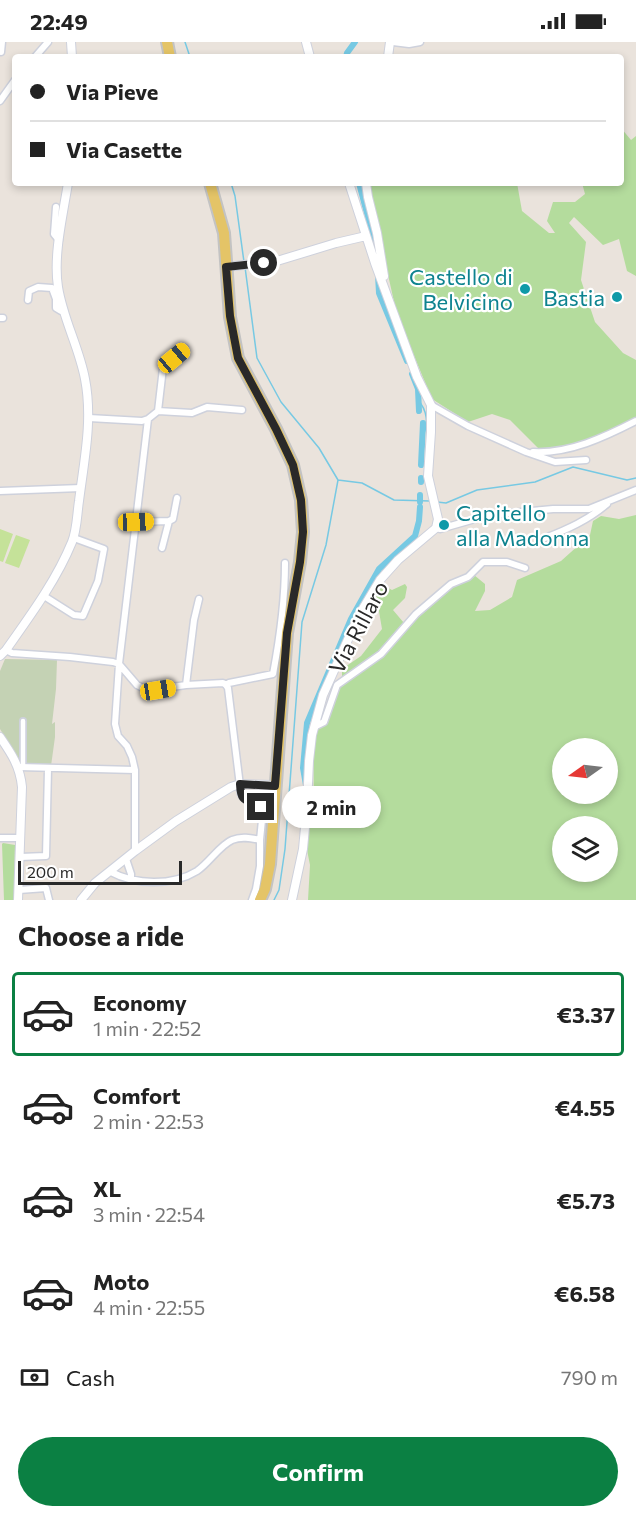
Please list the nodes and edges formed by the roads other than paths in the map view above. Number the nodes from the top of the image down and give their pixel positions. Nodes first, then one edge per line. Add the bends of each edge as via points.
1 (2, 42) edge
2 (48, 42) edge
3 (391, 42) edge
4 (420, 42) edge
5 (2, 52) dead end
6 (38, 54) edge
7 (12, 84) edge
8 (0, 101) edge
9 (68, 186) edge
10 (211, 186) edge
11 (350, 186) edge
12 (366, 186) edge
13 (56, 207) dead end
14 (366, 236) junction
15 (59, 240) junction
16 (226, 267) junction
17 (387, 295) junction
18 (28, 300) dead end
19 (64, 311) junction
20 (185, 348) dead end
21 (430, 405) junction
22 (242, 410) dead end
23 (158, 411) junction
24 (89, 418) junction
25 (148, 419) junction
26 (636, 421) edge
27 (526, 452) junction
28 (586, 460) dead end
29 (81, 488) junction
30 (636, 490) edge
31 (0, 491) edge
32 (177, 498) dead end
33 (611, 501) junction
34 (169, 521) junction
35 (136, 522) junction
36 (436, 528) junction
37 (74, 538) junction
38 (545, 538) dead end
39 (162, 548) dead end
40 (285, 563) dead end
41 (525, 568) dead end
42 (44, 596) junction
43 (199, 599) dead end
44 (3, 653) edge
45 (119, 664) junction
46 (186, 685) junction
47 (226, 685) junction
48 (23, 721) dead end
49 (314, 728) junction
50 (0, 737) edge
51 (21, 767) junction
52 (48, 769) junction
53 (135, 770) junction
54 (240, 784) junction
55 (275, 786) junction
56 (0, 838) edge
57 (20, 838) junction
58 (260, 840) junction
59 (135, 851) junction
60 (20, 857) junction
61 (126, 859) junction
62 (111, 872) junction
63 (131, 879) junction
64 (19, 890) junction
65 (18, 900) edge
66 (50, 900) edge
67 (81, 900) edge
68 (252, 900) edge
69 (260, 900) edge
70 (292, 900) edge

1 - 5 street
2 - 6 street
3 - 4 street
7 - 8 street
9 - 15 street
10 - 16 main road via 224,233
11 - 14 street
12 - 17 street
13 - 15 street via 54,234
14 - 16 street via 277,261
14 - 17 street
15 - 19 street via 57,272
16 - 55 main road via 238,358 293,465 301,500 303,532 287,633
17 - 21 street
18 - 19 street via 29,291 52,288 56,308
19 - 24 street via 85,378
20 - 23 street via 163,368
21 - 27 street
21 - 36 street via 428,476 438,519
22 - 23 street via 207,407 192,412
23 - 25 street
24 - 25 street
24 - 29 street
25 - 35 street
26 - 27 street via 568,448
27 - 28 street via 555,462
29 - 31 street
29 - 37 street
30 - 33 street
32 - 34 street via 173,519
33 - 36 street via 589,508 489,515
33 - 38 street via 572,528
34 - 35 street
34 - 39 street
35 - 45 street
36 - 49 street, Via Rillaro via 380,580 322,694
37 - 42 street
37 - 42 street via 104,549 98,581 83,616 74,615
40 - 47 street via 285,593 273,674
41 - 49 street via 507,562 483,562 468,577 451,584 416,614 381,654 337,685 324,722
42 - 44 street
43 - 46 street
44 - 45 street
45 - 46 street via 137,685 146,689
45 - 53 street via 115,724
46 - 47 street
47 - 54 street
48 - 51 street
49 - 70 street, Via Rillaro via 303,849
50 - 51 street
51 - 52 street
51 - 57 street
52 - 53 street
52 - 60 street via 46,856
53 - 59 street
54 - 55 street
54 - 58 street via 244,799 258,803 263,810
54 - 59 street via 176,821
55 - 69 main road via 270,864
56 - 57 street
57 - 60 street
58 - 63 street via 231,840 196,872 170,881
58 - 68 street via 259,876
59 - 61 street
60 - 64 street
61 - 62 street
61 - 63 street
62 - 63 street
62 - 67 street
64 - 65 street
64 - 66 street via 46,888

